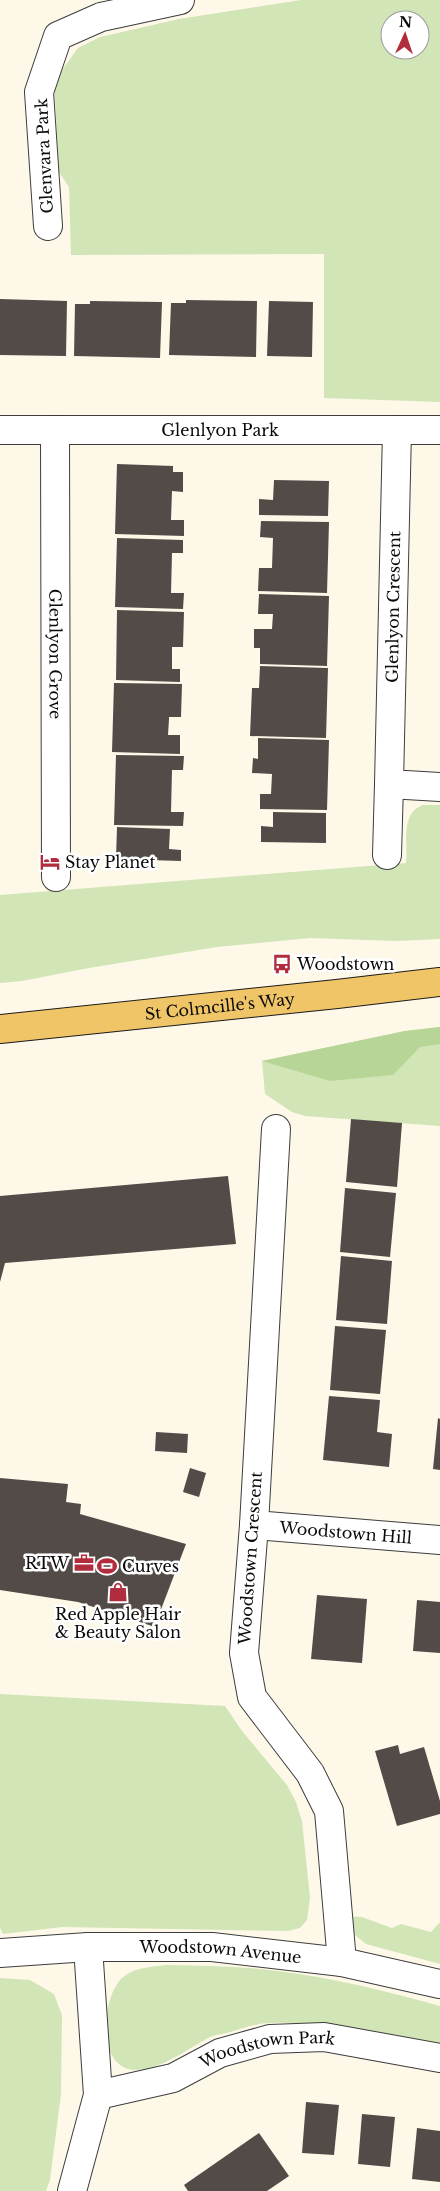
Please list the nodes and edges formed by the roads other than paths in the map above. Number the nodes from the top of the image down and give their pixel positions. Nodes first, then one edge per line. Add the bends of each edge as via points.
1 (180, 0) edge
2 (48, 226) dead end
3 (0, 430) edge
4 (55, 430) junction
5 (396, 430) junction
6 (440, 430) edge
7 (389, 784) junction
8 (440, 787) edge
9 (387, 855) dead end
10 (56, 878) dead end
11 (440, 982) edge
12 (0, 1029) edge
13 (276, 1129) dead end
14 (254, 1525) junction
15 (440, 1540) edge
16 (88, 1947) junction
17 (0, 1953) edge
18 (342, 1962) junction
19 (440, 1984) edge
20 (440, 2058) edge
21 (98, 2095) junction
22 (72, 2191) edge

1 - 2 street, Glenvara Park via 101,17 58,36 39,92
3 - 4 street, Glenlyon Park
4 - 5 street, Glenlyon Park
4 - 10 street, Glenlyon Grove
5 - 6 street, Glenlyon Park
5 - 7 street, Glenlyon Crescent
7 - 8 street
7 - 9 street, Glenlyon Crescent
11 - 12 main road, St Colmcille's Way
13 - 14 street, Woodstown Crescent
14 - 15 street, Woodstown Hill
14 - 18 street, Woodstown Crescent via 244,1653 252,1697 310,1773 329,1811
16 - 17 street, Woodstown Avenue
16 - 18 street, Woodstown Avenue via 212,1947
16 - 21 street
18 - 19 street, Woodstown Avenue
20 - 21 street, Woodstown Park via 324,2037 270,2039 220,2053 173,2078
21 - 22 street

